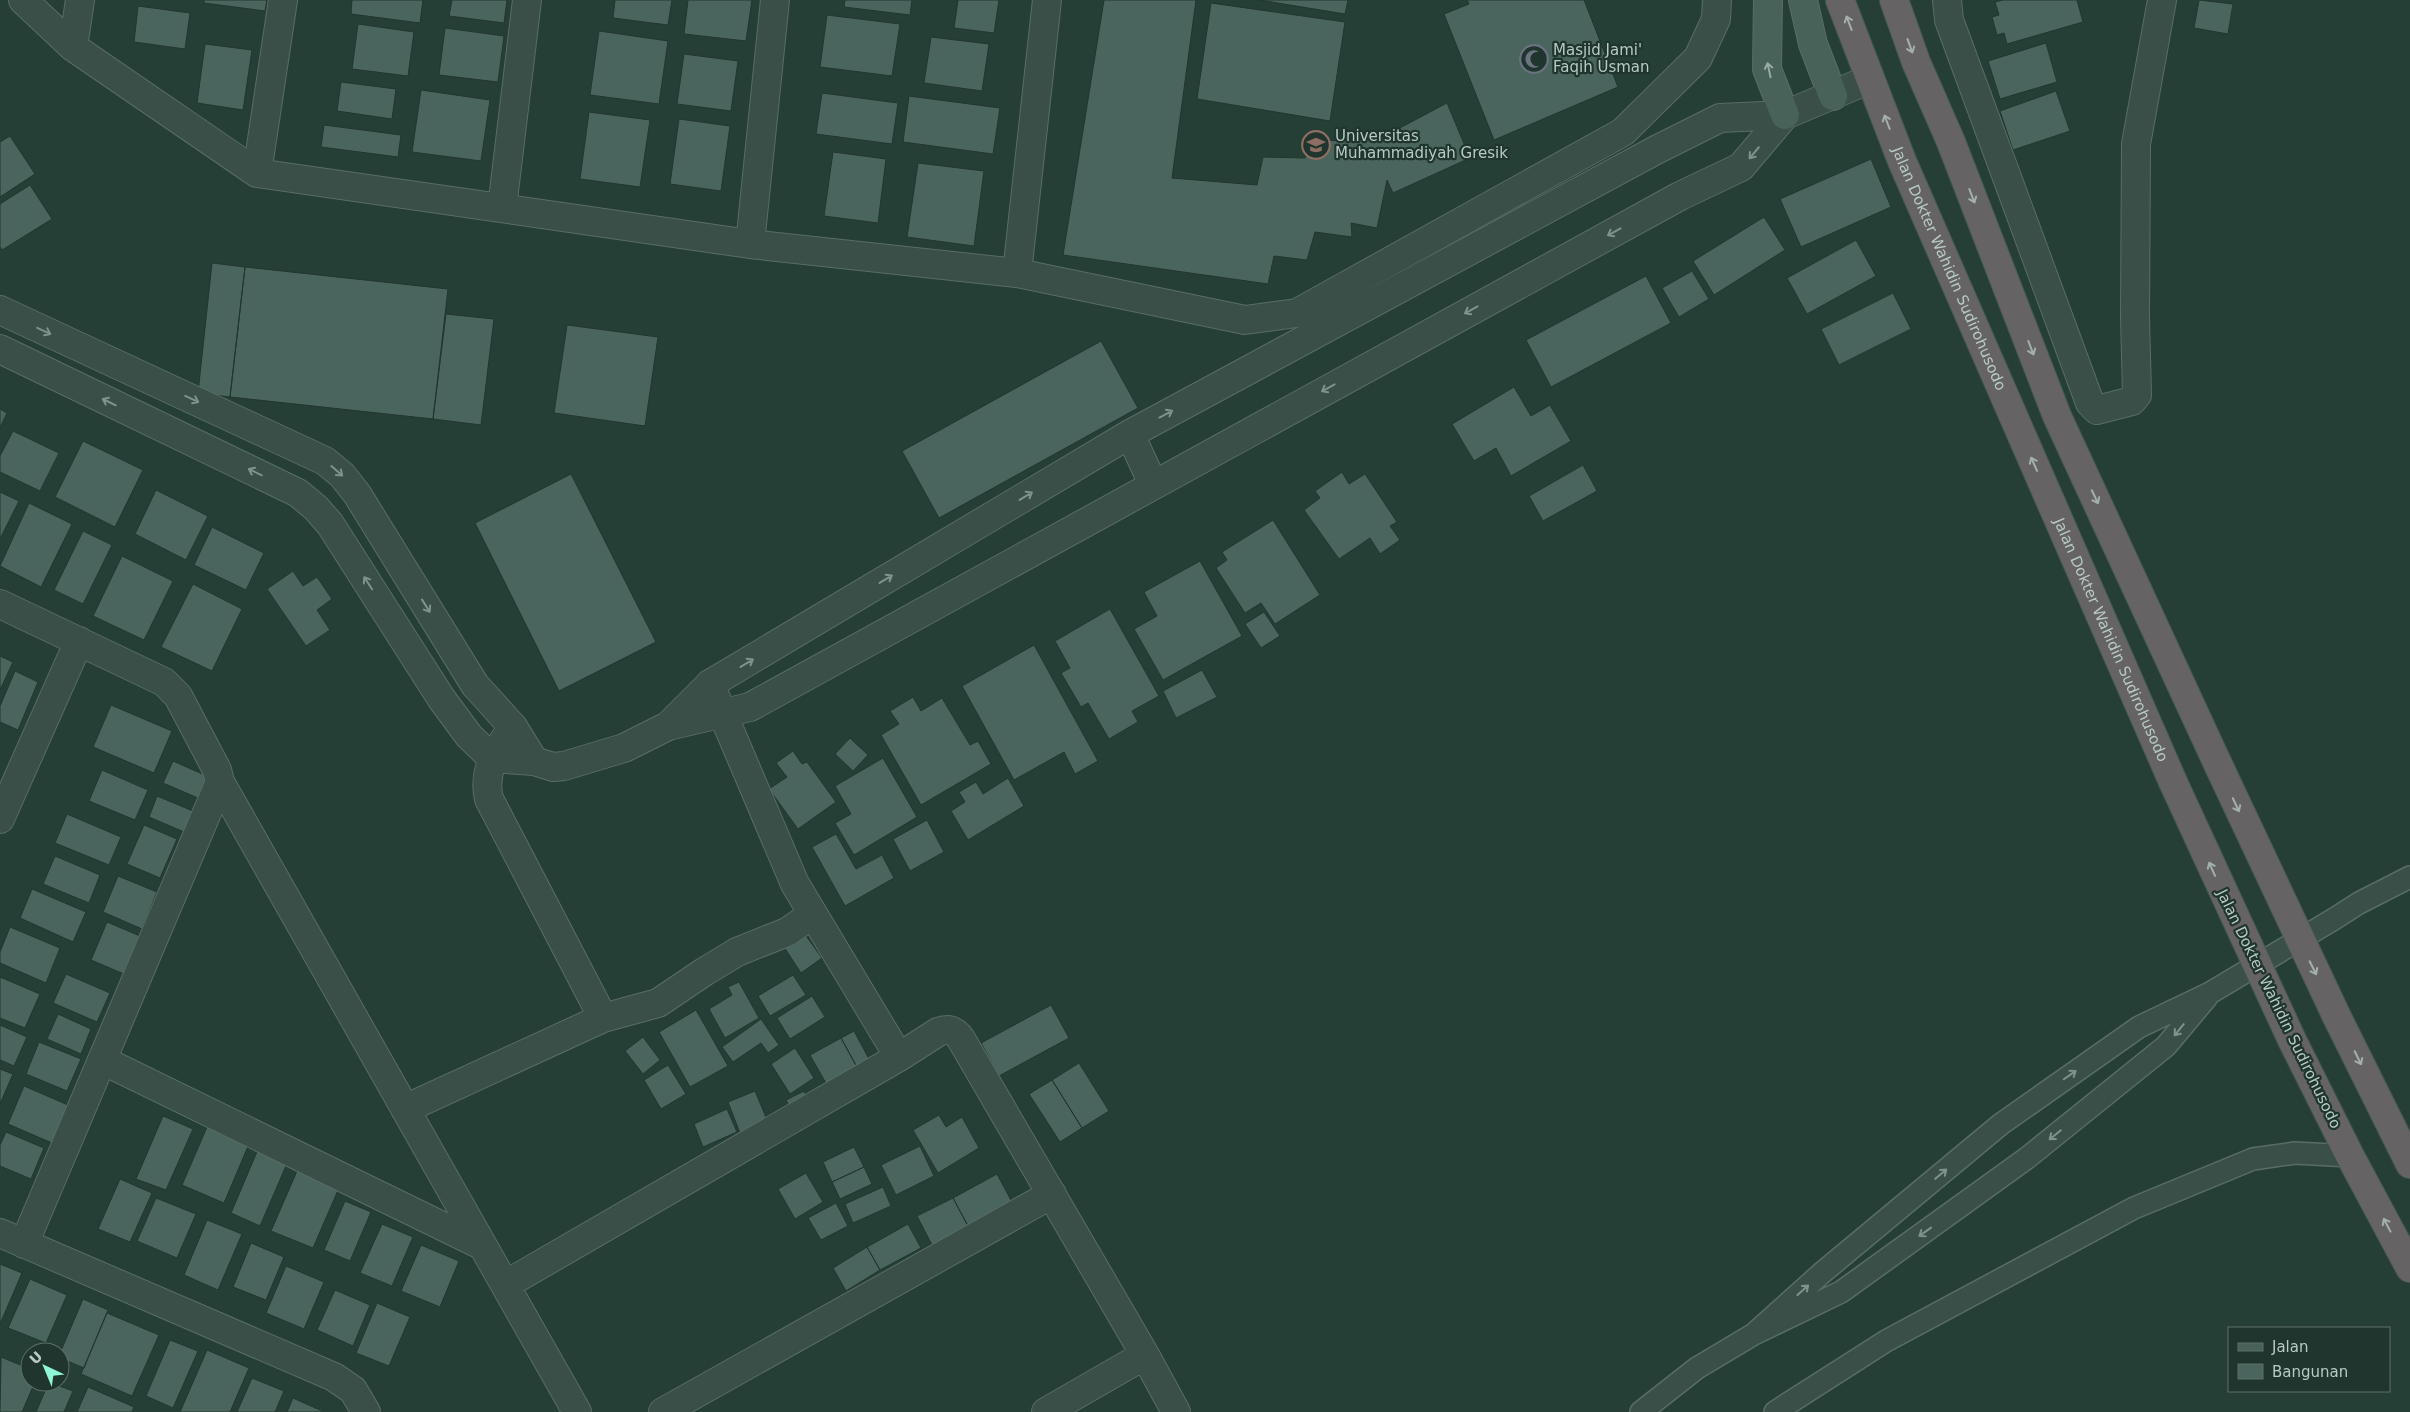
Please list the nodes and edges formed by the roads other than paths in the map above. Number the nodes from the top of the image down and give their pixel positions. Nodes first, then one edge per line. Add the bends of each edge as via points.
1 (23, 0) edge
2 (80, 0) edge
3 (283, 0) edge
4 (527, 0) edge
5 (776, 0) edge
6 (1047, 0) edge
7 (1717, 0) edge
8 (1768, 0) edge
9 (1803, 0) edge
10 (1840, 0) edge
11 (1894, 0) edge
12 (1947, 0) edge
13 (2162, 0) edge
14 (73, 46) junction
15 (1870, 80) junction
16 (1833, 96) junction
17 (1785, 115) junction
18 (257, 173) junction
19 (502, 208) junction
20 (750, 244) junction
21 (1017, 274) junction
22 (0, 310) edge
23 (0, 349) edge
24 (2092, 406) junction
25 (2057, 416) junction
26 (1130, 434) junction
27 (1153, 484) junction
28 (0, 604) edge
29 (80, 641) junction
30 (710, 684) junction
31 (724, 713) junction
32 (668, 726) junction
33 (513, 727) junction
34 (492, 758) junction
35 (534, 761) junction
36 (220, 782) junction
37 (0, 819) edge
38 (2406, 877) edge
39 (813, 914) junction
40 (2210, 993) junction
41 (603, 1018) junction
42 (899, 1057) junction
43 (102, 1060) junction
44 (405, 1109) junction
45 (2350, 1156) junction
46 (2410, 1164) edge
47 (1052, 1194) junction
48 (0, 1233) edge
49 (24, 1244) junction
50 (483, 1246) junction
51 (2410, 1268) edge
52 (505, 1285) junction
53 (1754, 1334) junction
54 (1146, 1355) junction
55 (366, 1412) edge
56 (577, 1412) edge
57 (663, 1412) edge
58 (1046, 1412) edge
59 (1176, 1412) edge
60 (1641, 1412) edge
61 (1775, 1412) edge

1 - 14 street
2 - 14 street
3 - 18 street
4 - 19 street
5 - 20 street
6 - 21 street
7 - 21 street via 1716,19 1698,58 1623,132 1297,313 1245,320
17 -> 8 main road via 1767,69
9 - 16 main road via 1813,44
15 -> 10 highway, Jalan Dokter Wahidin Sudirohusodo
11 -> 25 highway
12 - 24 street via 1949,20
13 - 24 street via 2136,144 2137,395 2132,401 2098,410
14 - 18 street
15 - 16 street
45 -> 15 highway, Jalan Dokter Wahidin Sudirohusodo, bridge via 2292,1040 2173,782 1902,161
16 - 17 street
26 -> 17 street via 1720,118
17 -> 27 street via 1741,167 1680,196
18 - 19 street
19 - 20 street
20 - 21 street
22 -> 33 street via 331,465 357,494 475,685
34 -> 23 street via 469,736 441,698 330,524 298,493
24 - 25 street
25 -> 46 highway, bridge via 2336,1015
26 - 27 street
30 -> 26 street
27 - 31 street via 750,707
28 - 29 street
29 - 36 street via 172,688 217,770
29 - 37 street
30 - 31 street
30 - 32 street
31 - 32 street
31 - 39 street via 796,884
32 - 35 street via 624,748 578,764 553,767
33 - 34 street
33 - 35 street
34 - 35 street
34 - 41 street via 486,786 489,799
36 - 43 street
36 - 44 street
38 - 40 lane
39 - 41 street via 787,932 737,952 658,1003
39 - 42 street
53 -> 40 lane via 1823,1272 2001,1124 2139,1026
40 -> 53 lane via 2166,1046 2027,1158 1841,1292
41 - 44 street
42 - 47 street via 945,1029 958,1035
42 - 52 street
43 - 49 street
43 - 50 street
44 - 50 street
51 -> 45 highway, Jalan Dokter Wahidin Sudirohusodo
45 - 61 lane via 2295,1152 2253,1159 2134,1208 1886,1341
47 - 54 street
47 - 57 street
48 - 49 street
49 - 55 street via 334,1377 353,1390
50 - 52 street
52 - 56 street
53 - 60 lane via 1697,1368
54 - 58 street
54 - 59 street

